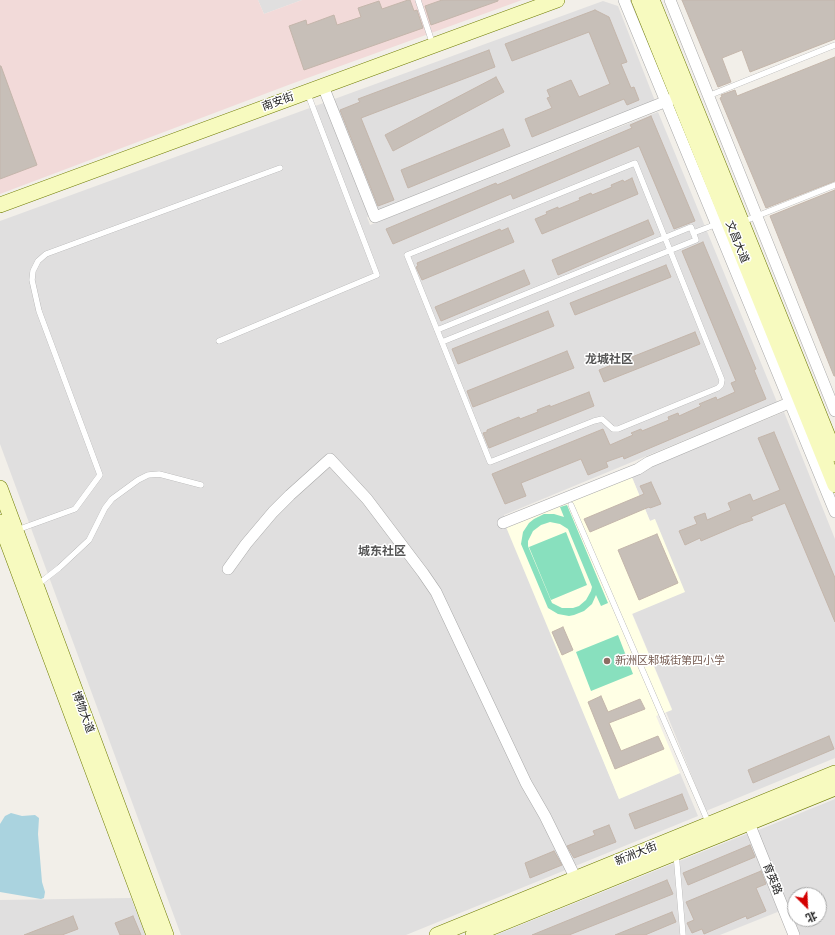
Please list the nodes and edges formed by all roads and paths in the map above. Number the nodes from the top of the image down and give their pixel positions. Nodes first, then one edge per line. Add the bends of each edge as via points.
1 (418, 0) edge
2 (557, 0) edge
3 (624, 0) edge
4 (639, 0) edge
5 (652, 0) edge
6 (670, 0) edge
7 (835, 45) edge
8 (433, 46) junction
9 (323, 86) junction
10 (307, 92) junction
11 (708, 96) junction
12 (672, 99) junction
13 (280, 168) dead end
14 (835, 185) edge
15 (0, 205) edge
16 (757, 216) junction
17 (728, 222) junction
18 (693, 233) junction
19 (665, 238) junction
20 (670, 250) junction
21 (437, 330) junction
22 (219, 341) dead end
23 (442, 342) junction
24 (830, 385) edge
25 (800, 398) junction
26 (835, 411) edge
27 (835, 454) edge
28 (201, 485) dead end
29 (835, 485) edge
30 (0, 488) edge
31 (571, 505) dead end
32 (835, 512) edge
33 (0, 522) edge
34 (503, 523) dead end
35 (16, 531) junction
36 (228, 569) dead end
37 (36, 586) junction
38 (835, 773) edge
39 (835, 788) edge
40 (750, 823) junction
41 (709, 824) junction
42 (676, 853) junction
43 (576, 879) junction
44 (154, 935) edge
45 (166, 935) edge
46 (436, 935) edge
47 (473, 935) edge
48 (683, 935) edge
49 (794, 935) edge

1 - 8 lane
2 - 8 main road, 南安街
3 - 12 street
4 - 12 main road, 文昌大道
5 - 17 main road, 文昌大道
6 - 11 street
7 - 11 lane
8 - 9 main road, 南安街
9 - 10 main road, 南安街
9 - 12 street via 375,217
10 - 15 main road, 南安街
10 - 22 lane via 377,275
11 - 16 street
12 - 17 main road, 文昌大道
13 - 35 lane via 46,254 38,261 32,280 39,311 100,475 75,509
14 - 16 lane
16 - 17 lane
16 - 24 street
17 - 18 lane
17 - 25 main road, 文昌大道
18 - 19 lane via 691,227
18 - 20 lane via 696,240
19 - 20 lane
19 - 21 lane
19 - 21 lane via 635,163 407,255
20 - 23 lane
20 - 23 lane via 722,380 721,385 618,429 613,429 602,420 594,421 490,462
21 - 23 lane
24 - 25 street
24 - 26 street
25 - 27 main road, 文昌大道
25 - 29 main road, 文昌大道
25 - 32 street
25 - 34 street via 638,469
28 - 37 lane via 159,474 148,475 138,480 112,499 94,534 82,547
30 - 35 main road, 博物大道
31 - 41 lane
33 - 44 main road, 博物大道
35 - 37 main road, 博物大道
36 - 43 street via 273,512 330,459 367,499 436,592 526,782
37 - 45 main road, 博物大道
38 - 41 main road, 新洲大街
39 - 40 main road, 新洲大街
40 - 42 main road, 新洲大街
40 - 49 street, 育英路
41 - 43 main road, 新洲大街
42 - 47 main road, 新洲大街 via 497,928
42 - 48 lane
43 - 46 main road, 新洲大街

